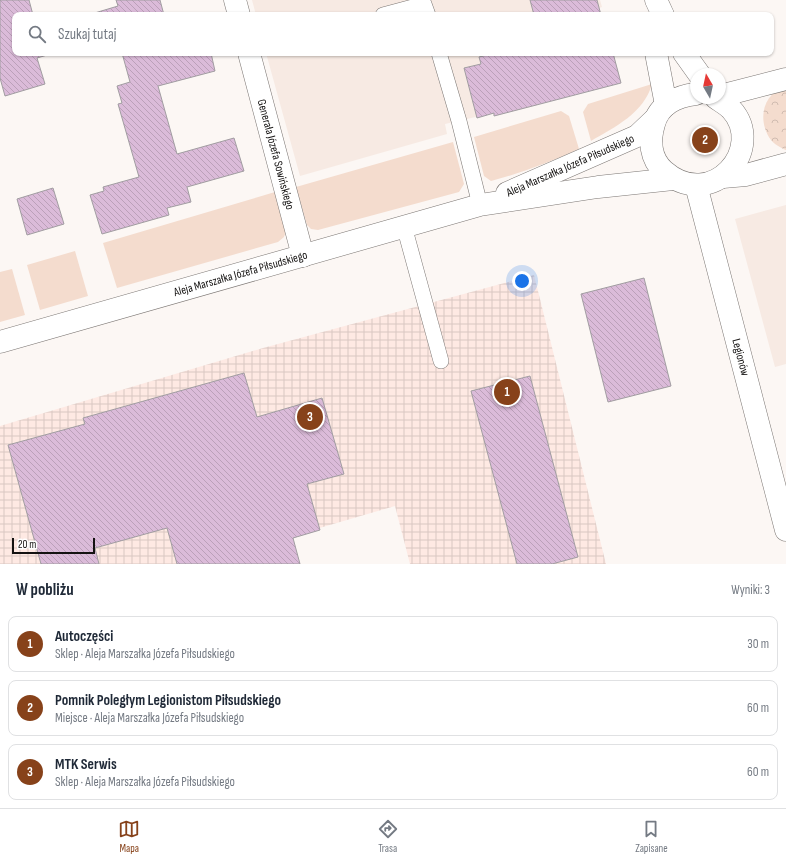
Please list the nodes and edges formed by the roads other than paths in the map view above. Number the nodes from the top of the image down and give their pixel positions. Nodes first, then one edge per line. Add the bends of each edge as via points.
1 (235, 0) edge
2 (648, 0) edge
3 (656, 0) edge
4 (238, 12) edge
5 (394, 12) edge
6 (427, 12) edge
7 (650, 12) edge
8 (662, 12) edge
9 (250, 56) edge
10 (440, 56) edge
11 (656, 56) edge
12 (686, 56) edge
13 (695, 68) edge
14 (786, 79) edge
15 (726, 94) edge
16 (690, 95) edge
17 (724, 104) edge
18 (660, 112) junction
19 (786, 164) edge
20 (723, 177) junction
21 (673, 179) junction
22 (696, 185) junction
23 (480, 205) junction
24 (404, 226) junction
25 (303, 256) junction
26 (0, 342) edge
27 (441, 361) dead end
28 (781, 493) edge
29 (786, 530) edge

1 - 4 street
2 - 7 street
3 - 8 street
5 - 6 lane via 424,4
9 - 25 street, Generała Józefa Sowińskiego
10 - 23 lane via 460,121
11 - 18 street
12 - 13 street
14 - 15 street
16 - 18 street, Aleja Marszałka Józefa Piłsudskiego via 681,96
17 - 20 street via 731,109 740,126 742,146 735,164
18 - 21 street via 650,136 652,153 660,168
18 - 23 street, Aleja Marszałka Józefa Piłsudskiego via 637,136
19 - 20 street via 746,175
20 - 22 street via 710,183
21 - 22 street via 684,184
21 - 23 street, Aleja Marszałka Józefa Piłsudskiego via 598,187
22 - 28 street, Legionów
23 - 24 street, Aleja Marszałka Józefa Piłsudskiego
24 - 25 street, Aleja Marszałka Józefa Piłsudskiego
24 - 27 lane
25 - 26 street, Aleja Marszałka Józefa Piłsudskiego
28 - 29 street, Legionów

